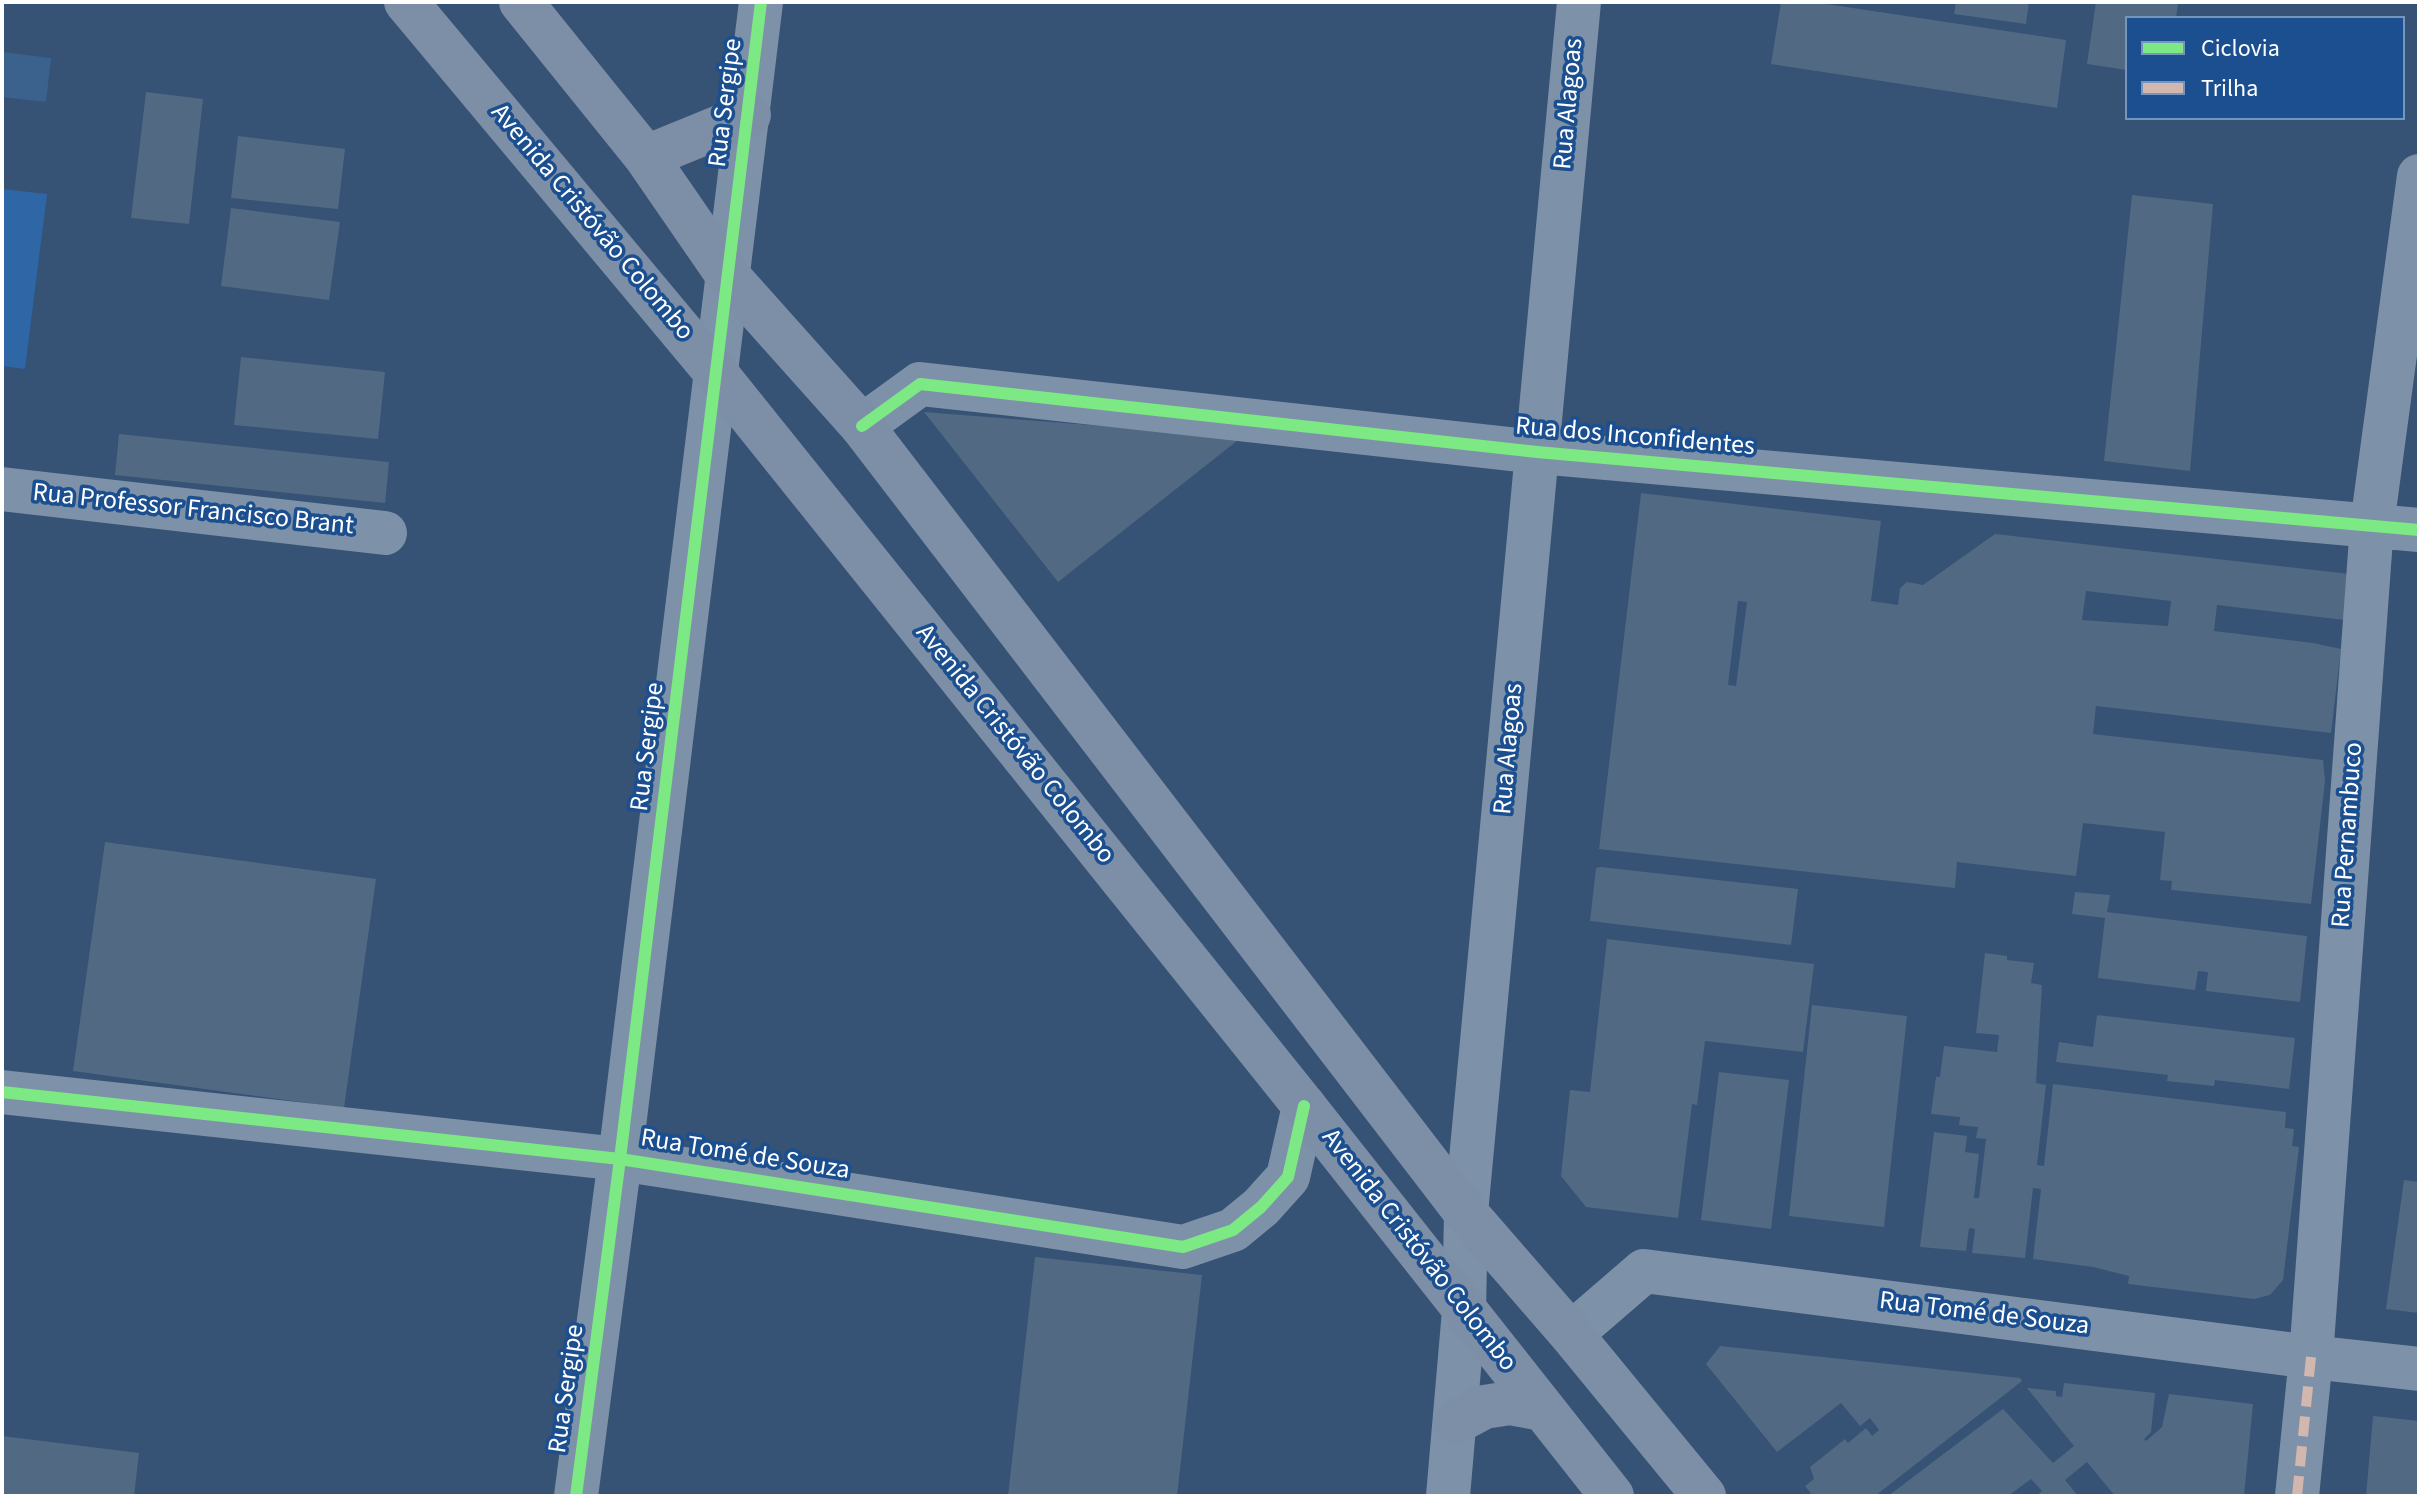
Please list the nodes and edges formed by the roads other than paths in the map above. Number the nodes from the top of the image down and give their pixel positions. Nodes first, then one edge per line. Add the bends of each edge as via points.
1 (406, 2) edge
2 (521, 2) edge
3 (761, 2) edge
4 (1579, 2) edge
5 (749, 115) junction
6 (646, 157) junction
7 (2419, 176) edge
8 (728, 276) junction
9 (716, 373) junction
10 (862, 426) junction
11 (1537, 452) junction
12 (2, 489) edge
13 (2372, 525) junction
14 (2419, 530) edge
15 (385, 533) dead end
16 (2, 1092) edge
17 (1304, 1106) junction
18 (620, 1159) junction
19 (1466, 1213) junction
20 (1464, 1311) junction
21 (1571, 1334) junction
22 (2311, 1357) junction
23 (2419, 1369) edge
24 (1543, 1409) junction
25 (1456, 1422) junction
26 (576, 1496) edge
27 (1448, 1496) edge
28 (1612, 1496) edge
29 (1704, 1496) edge
30 (2297, 1496) edge

1 - 9 main road, Avenida Cristóvão Colombo
2 - 6 main road
3 - 5 street, Rua Sergipe
4 - 11 street, Rua Alagoas
5 - 6 main road
5 - 8 street, Rua Sergipe
6 - 8 main road
7 - 13 street, Rua Pernambuco
8 - 9 street, Rua Sergipe
8 - 10 main road
9 - 17 main road, Avenida Cristóvão Colombo
9 - 18 street, Rua Sergipe
10 - 11 street, Rua dos Inconfidentes via 920,384
10 - 19 main road
11 - 13 street, Rua dos Inconfidentes
11 - 19 street, Rua Alagoas
12 - 15 street, Rua Professor Francisco Brant
13 - 14 street, Rua dos Inconfidentes
13 - 22 street, Rua Pernambuco
16 - 18 street, Rua Tomé de Souza
17 - 18 street, Rua Tomé de Souza via 1288,1177 1233,1230 1183,1247
17 - 20 main road, Avenida Cristóvão Colombo
18 - 26 street, Rua Sergipe
19 - 20 street, Rua Alagoas
19 - 21 main road
20 - 24 main road, Avenida Cristóvão Colombo
20 - 25 street, Rua Alagoas
21 - 22 street, Rua Tomé de Souza via 1644,1271
21 - 29 main road
22 - 23 street, Rua Tomé de Souza
22 - 30 street, Rua Pernambuco
24 - 25 main road via 1510,1403 1484,1407
24 - 28 main road, Avenida Cristóvão Colombo
25 - 27 street, Rua Alagoas

